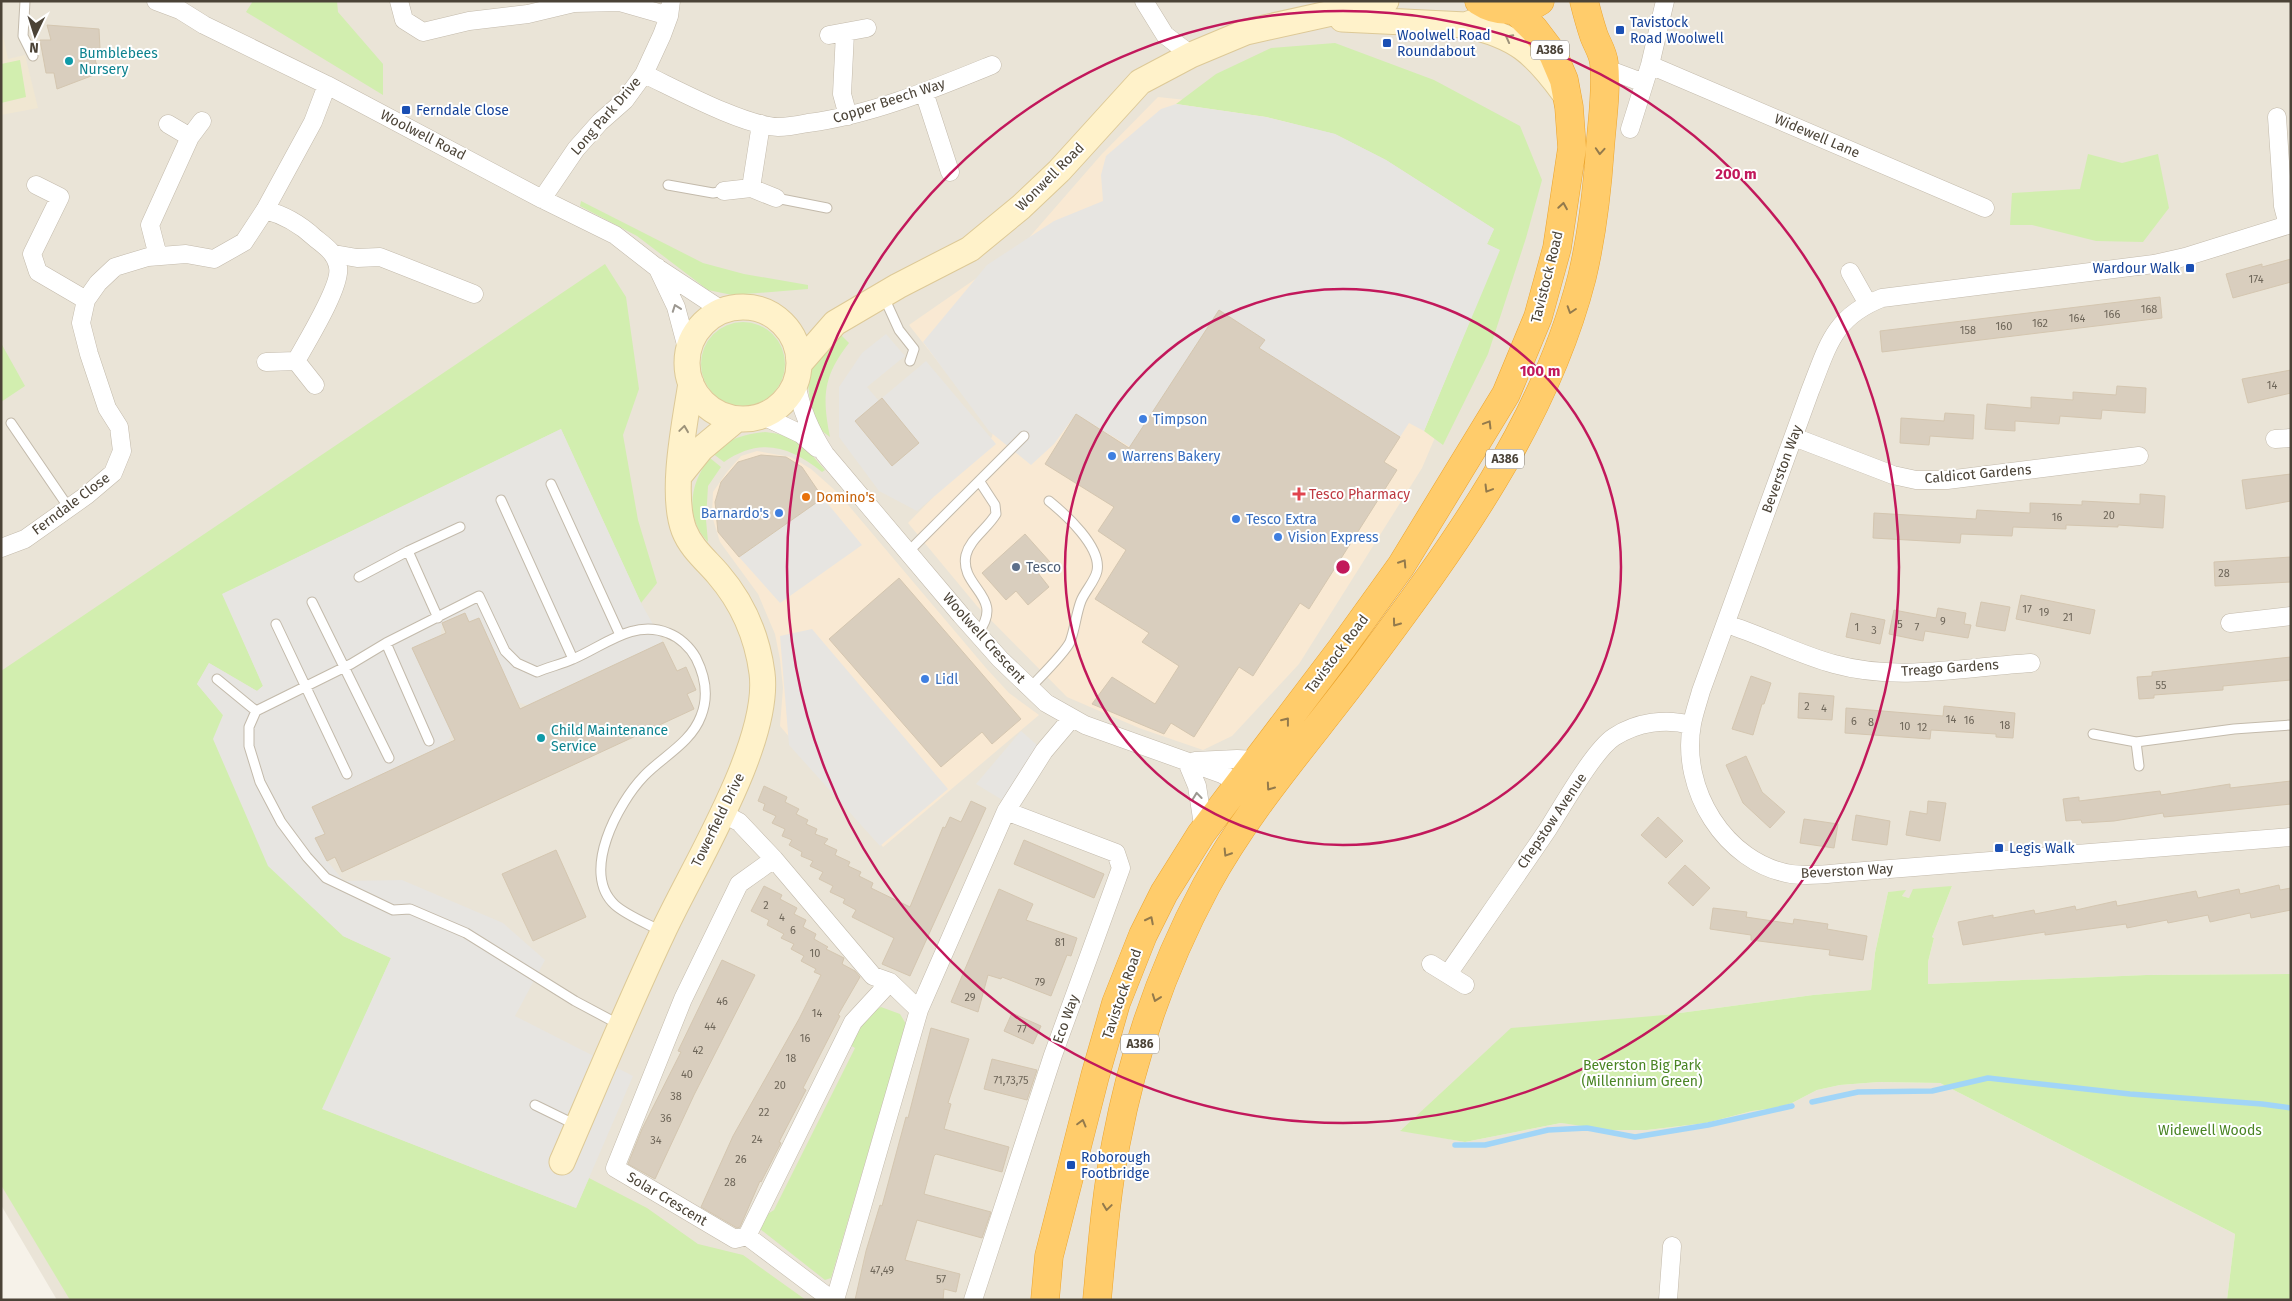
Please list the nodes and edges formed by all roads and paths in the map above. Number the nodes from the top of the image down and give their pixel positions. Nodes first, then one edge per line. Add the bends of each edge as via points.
1 (25, 1) edge
2 (156, 1) edge
3 (398, 1) edge
4 (1144, 1) edge
5 (1386, 1) edge
6 (1584, 1) edge
7 (1600, 1) edge
8 (1665, 1) edge
9 (1509, 6) edge
10 (670, 9) edge
11 (1312, 17) junction
12 (1466, 25) junction
13 (866, 28) dead end
14 (1192, 55) junction
15 (34, 56) dead end
16 (1604, 64) junction
17 (992, 65) dead end
18 (1650, 65) junction
19 (644, 74) junction
20 (1644, 83) junction
21 (327, 85) junction
22 (924, 92) junction
23 (1567, 97) junction
24 (848, 116) junction
25 (2276, 117) dead end
26 (202, 122) dead end
27 (168, 124) dead end
28 (761, 124) junction
29 (1630, 129) dead end
30 (190, 137) junction
31 (950, 172) dead end
32 (36, 185) dead end
33 (668, 185) dead end
34 (751, 188) junction
35 (724, 192) joint
36 (776, 198) joint
37 (542, 199) junction
38 (827, 208) dead end
39 (1984, 208) dead end
40 (265, 210) junction
41 (2289, 224) edge
42 (334, 254) junction
43 (158, 256) junction
44 (656, 267) junction
45 (1850, 272) dead end
46 (891, 290) junction
47 (474, 294) dead end
48 (86, 300) junction
49 (1868, 304) junction
50 (723, 311) junction
51 (688, 352) junction
52 (296, 361) junction
53 (910, 361) dead end
54 (266, 362) dead end
55 (798, 373) junction
56 (691, 383) junction
57 (315, 385) dead end
58 (763, 416) junction
59 (737, 419) junction
60 (10, 423) dead end
61 (1024, 436) dead end
62 (1794, 437) junction
63 (825, 454) junction
64 (2139, 456) dead end
65 (680, 475) junction
66 (980, 482) junction
67 (551, 484) dead end
68 (501, 500) dead end
69 (1049, 501) dead end
70 (69, 508) junction
71 (460, 527) dead end
72 (1, 548) edge
73 (408, 551) junction
74 (908, 552) junction
75 (359, 577) dead end
76 (312, 602) dead end
77 (2291, 616) edge
78 (438, 618) junction
79 (2230, 623) dead end
80 (276, 624) dead end
81 (1726, 624) junction
82 (978, 633) junction
83 (620, 635) junction
84 (386, 643) junction
85 (573, 659) junction
86 (2031, 663) dead end
87 (343, 668) junction
88 (217, 679) dead end
89 (306, 686) junction
90 (1030, 688) junction
91 (256, 711) junction
92 (1071, 719) junction
93 (1692, 725) junction
94 (2291, 725) edge
95 (2093, 734) dead end
96 (429, 742) dead end
97 (2136, 742) junction
98 (389, 758) dead end
99 (1256, 760) junction
100 (1187, 762) junction
101 (2139, 766) dead end
102 (347, 774) dead end
103 (1239, 783) junction
104 (1006, 811) junction
105 (1253, 812) junction
106 (722, 813) junction
107 (1204, 831) junction
108 (2291, 837) edge
109 (774, 859) junction
110 (663, 932) junction
111 (1431, 964) dead end
112 (1448, 974) junction
113 (890, 982) junction
114 (1465, 984) dead end
115 (919, 1010) junction
116 (620, 1025) junction
117 (535, 1105) dead end
118 (578, 1126) junction
119 (562, 1162) dead end
120 (747, 1236) junction
121 (1672, 1246) dead end
122 (833, 1300) edge
123 (973, 1300) edge
124 (1045, 1300) edge
125 (1097, 1300) edge
126 (1668, 1300) edge

1 - 15 lane via 23,36
2 - 21 street, Woolwell Road via 180,10
3 - 10 street via 404,20 423,32 574,3 620,2
4 - 14 street via 1165,35
5 - 11 street, Wonwell Road
6 - 16 highway, Tavistock Road / A386
7 - 16 highway, A386
8 - 18 street
9 - 12 street, Wonwell Road
9 - 23 highway, Tavistock Road / A386 via 1534,29 1553,54
10 - 19 street, Long Park Drive
11 - 12 street, Wonwell Road
11 - 14 street, Wonwell Road via 1246,32
23 -> 12 street via 1547,69 1526,48 1506,36
13 - 24 street via 837,34 842,94
14 - 46 street, Wonwell Road via 1140,82 1059,171 970,249
16 - 20 street
16 -> 105 highway, Tavistock Road / A386 via 1598,185 1582,279 1561,344 1530,414 1488,489 1435,570
17 - 22 street, Copper Beech Way
18 - 20 street
18 - 39 street, Widewell Lane
19 - 28 street, Copper Beech Way
19 - 37 street, Long Park Drive via 625,100 576,150
20 - 29 street
21 - 37 street, Woolwell Road
21 - 40 street, Ferndale Close via 313,122
22 - 24 street, Copper Beech Way
22 - 31 street
99 -> 23 highway, Tavistock Road / A386 via 1401,566 1506,394 1538,317 1557,248 1572,148
24 - 28 street, Copper Beech Way via 778,127
25 - 41 street, Beverston Way via 2283,206
26 - 30 street
27 - 30 street
28 - 34 street
30 - 43 street via 150,225
32 - 48 street via 60,196 32,254 38,272
33 - 35 lane
34 - 35 street
34 - 36 street
36 - 38 lane
37 - 44 street, Woolwell Road via 615,235
40 - 42 street via 303,226
40 - 43 street, Ferndale Close via 244,242 214,259 186,254
41 - 49 street, Beverston Way via 2154,264 1882,298
42 - 47 street via 380,257
42 - 52 street via 339,268 331,296
43 - 48 street, Ferndale Close via 115,267
44 - 50 street, Woolwell Road
51 -> 44 street, Woolwell Road via 676,307
45 - 49 street
46 - 53 lane via 899,330 914,349
46 - 55 street, Wonwell Road via 835,323
48 - 70 street, Ferndale Close via 81,323 108,408 119,427 122,452 113,473
49 - 62 street, Beverston Way via 1844,320 1834,333
50 - 51 street via 700,327
50 - 55 street via 756,308 779,319 794,339
51 - 56 street via 687,368
52 - 54 street
52 - 57 street
55 - 58 street via 785,401
55 - 63 street, Woolwell Crescent via 800,404 809,429
56 - 59 street via 709,408
65 -> 56 street, Towerfield Drive
58 - 59 street
58 - 63 street, Woolwell Crescent via 801,434
59 - 65 street via 701,449
60 - 70 lane
61 - 66 lane
62 - 64 street, Caldicot Gardens via 1893,475 1916,480 1947,480
62 - 81 street, Beverston Way
63 - 74 street, Woolwell Crescent
65 - 106 street, Towerfield Drive via 680,511 684,530 746,614 755,638 762,675 761,707 750,751
66 - 74 lane
66 - 82 lane via 995,505 996,514 972,542 966,556 973,584 986,603 986,622
67 - 83 lane
68 - 85 lane
69 - 90 lane via 1076,526 1098,565 1069,643
70 - 72 street, Ferndale Close via 25,539
71 - 73 lane
73 - 75 lane
73 - 78 lane
74 - 82 street, Woolwell Crescent
76 - 87 lane
77 - 79 street
78 - 84 lane
78 - 85 lane via 479,596 505,651 518,663 538,672
80 - 89 lane
81 - 86 street, Treago Gardens via 1833,664 1873,671 1929,672
81 - 93 street, Beverston Way
82 - 90 street, Woolwell Crescent
83 - 85 lane
83 - 110 lane via 640,628 660,629 676,636 693,653 703,672 706,694 701,717 685,740 643,777 612,822 602,852 600,873 603,889 615,905
84 - 87 lane
84 - 96 lane
87 - 89 lane
87 - 98 lane
88 - 91 lane
89 - 91 lane
89 - 102 lane
90 - 92 street, Woolwell Crescent
91 - 116 lane via 249,727 249,746 260,782 281,822 326,878 393,910 410,910 466,933
92 - 100 street, Woolwell Crescent
92 - 104 street via 1044,751
93 - 108 street, Beverston Way via 1692,769 1705,808 1715,824 1731,843 1752,859 1791,874 1852,872
93 - 112 street, Chepstow Avenue via 1655,722 1613,737 1589,765
94 - 97 lane
95 - 97 lane
97 - 101 lane
99 - 100 street, Woolwell Crescent
99 - 103 highway, Tavistock Road / A386
100 - 103 street
107 -> 100 street via 1197,786
103 - 105 street
103 - 107 highway, Tavistock Road / A386
104 - 115 street
104 - 123 street, Eco Way via 1116,853 1121,868 1053,1055
105 -> 125 highway, Tavistock Road / A386 via 1207,884 1178,942 1146,1025 1115,1144
106 - 109 street via 739,822
106 - 110 street, Towerfield Drive
124 -> 107 highway, Tavistock Road / A386 via 1049,1256 1116,1003 1164,893
109 - 113 street via 873,976
109 - 120 street, Solar Crescent via 739,884 683,999 615,1168 735,1239
110 - 116 street, Towerfield Drive
111 - 112 street
112 - 114 street
113 - 115 street
113 - 120 street via 854,1022
115 - 122 street
116 - 118 street, Towerfield Drive
117 - 118 lane
118 - 119 street, Towerfield Drive
120 - 122 street
121 - 126 street

